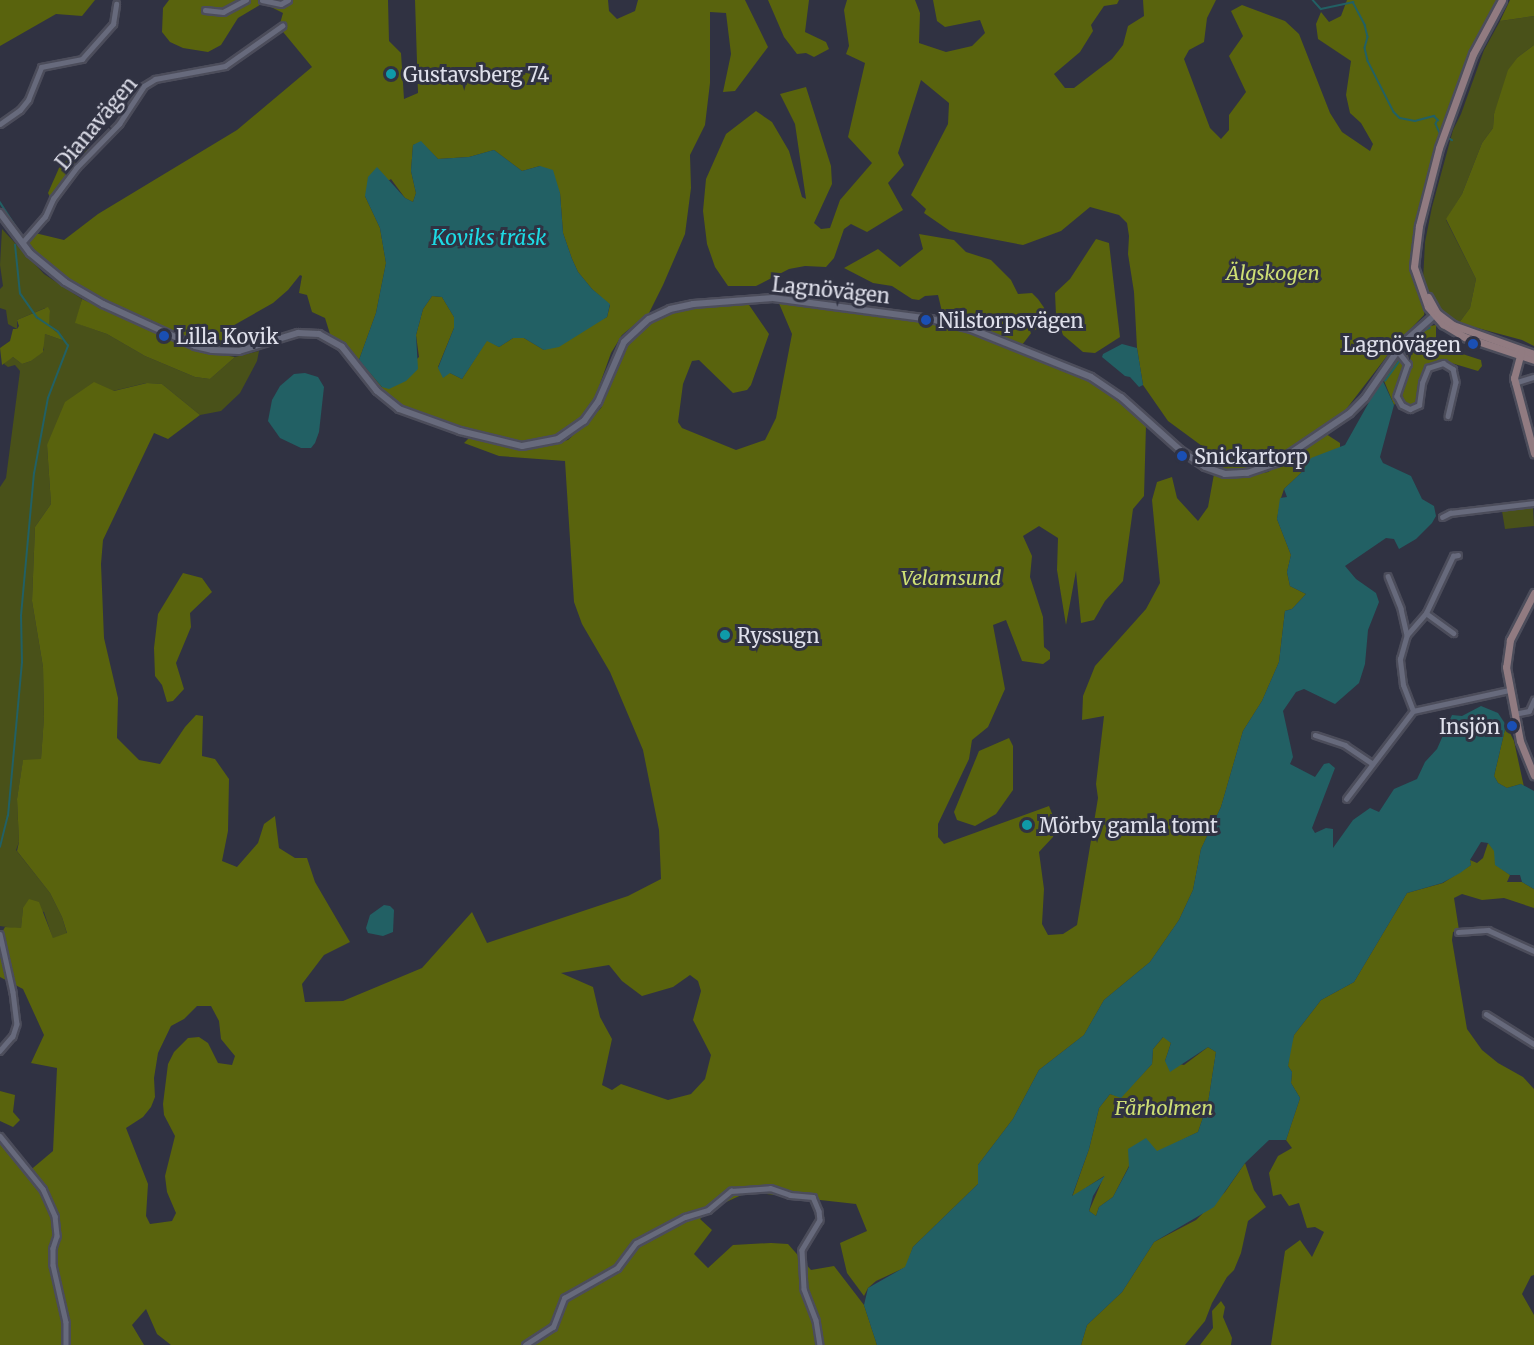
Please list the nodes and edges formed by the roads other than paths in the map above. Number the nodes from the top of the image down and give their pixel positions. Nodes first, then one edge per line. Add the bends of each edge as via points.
1 (246, 0) edge
2 (262, 0) edge
3 (1502, 0) edge
4 (287, 1) edge
5 (116, 4) dead end
6 (206, 10) dead end
7 (282, 26) dead end
8 (0, 124) edge
9 (0, 213) edge
10 (22, 243) junction
11 (1436, 314) junction
12 (1521, 352) junction
13 (1401, 354) junction
14 (1534, 354) edge
15 (1534, 360) edge
16 (1534, 377) edge
17 (1514, 383) junction
18 (1448, 416) dead end
19 (1534, 453) edge
20 (1534, 503) edge
21 (1442, 517) dead end
22 (1458, 555) dead end
23 (1388, 576) dead end
24 (1534, 593) edge
25 (1425, 613) junction
26 (1454, 633) dead end
27 (1407, 635) junction
28 (1509, 690) junction
29 (1534, 700) edge
30 (1413, 711) junction
31 (1529, 711) junction
32 (1514, 714) junction
33 (1534, 718) edge
34 (1315, 735) dead end
35 (1372, 763) junction
36 (1534, 775) edge
37 (1346, 799) dead end
38 (1458, 933) dead end
39 (0, 934) edge
40 (1534, 951) edge
41 (1486, 1014) dead end
42 (1534, 1044) edge
43 (0, 1051) edge
44 (0, 1136) edge
45 (66, 1345) edge
46 (525, 1345) edge
47 (820, 1345) edge

1 - 6 street via 223,12
2 - 4 street via 277,4
3 - 11 main road via 1473,54 1430,178 1416,252 1425,291
5 - 8 street via 113,24 82,58 41,67 28,100
7 - 10 street, Dianavägen via 225,66 155,79 144,86 119,124 76,168 45,217
9 - 10 street, Lagnövägen
10 - 13 street, Lagnövägen via 45,267 76,290 195,346 239,351 298,333 320,334 342,347 377,391 399,409 460,431 522,446 552,441 576,428 594,409 619,350 630,335 658,314 693,304 786,299 931,318 972,328 1091,377 1131,404 1189,458 1216,472 1234,474 1276,463 1341,421
11 - 12 main road via 1461,329
11 - 13 street, Lagnövägen
12 - 14 main road
12 - 15 main road
12 - 17 main road
13 - 18 street via 1408,368 1397,396 1410,409 1419,405 1428,368 1443,363 1453,369 1456,382
16 - 17 street
17 - 19 main road
20 - 21 street
22 - 25 street via 1453,556
23 - 27 street
24 - 28 main road via 1508,649
25 - 26 street
25 - 27 street
27 - 30 street via 1400,659 1401,677
28 - 30 street
28 - 32 main road
29 - 31 street
30 - 35 street
31 - 32 street
31 - 33 street
32 - 36 main road
34 - 35 street via 1345,745
35 - 37 street
38 - 40 street via 1488,930
39 - 43 street via 17,1024 13,1036
41 - 42 street
44 - 45 street via 44,1189 55,1216 58,1226 53,1264 66,1322
46 - 47 street via 553,1327 564,1298 617,1268 636,1243 685,1217 708,1210 731,1191 761,1188 813,1197 819,1211 820,1220 802,1250 804,1289 816,1320

